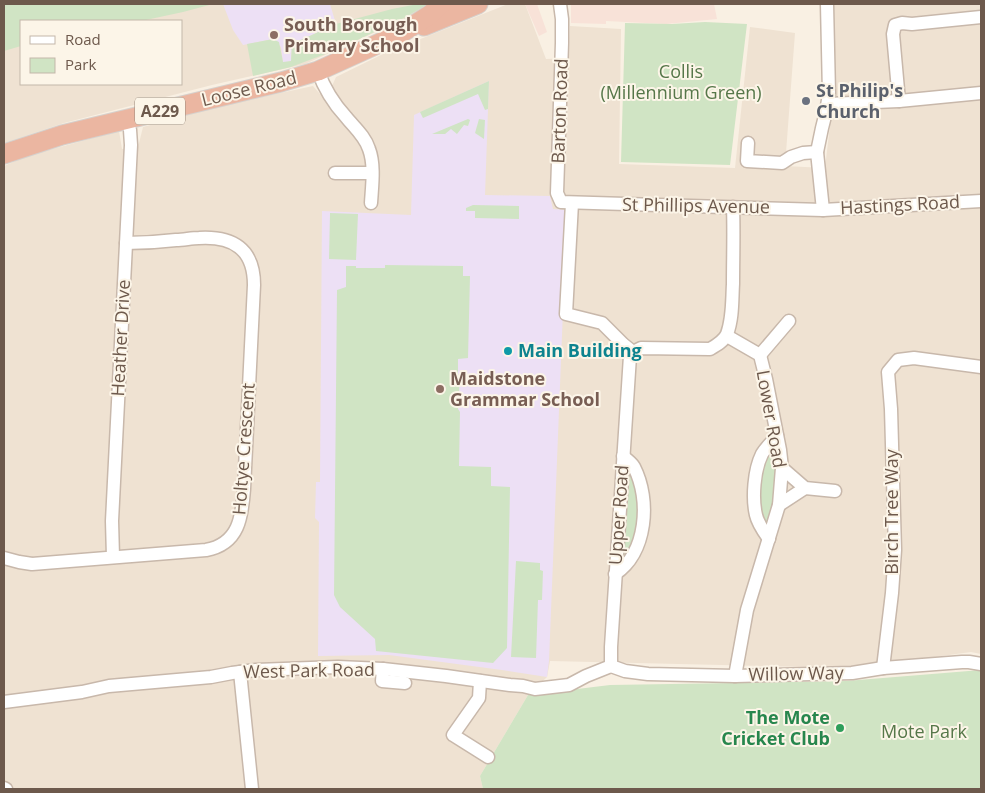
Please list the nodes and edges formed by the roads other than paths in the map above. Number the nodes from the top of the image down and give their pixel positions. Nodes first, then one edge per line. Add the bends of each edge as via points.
1 (441, 4) edge
2 (478, 4) edge
3 (827, 4) edge
4 (559, 5) edge
5 (981, 17) edge
6 (402, 32) junction
7 (318, 71) junction
8 (981, 93) edge
9 (899, 101) junction
10 (828, 104) junction
11 (127, 120) junction
12 (748, 143) dead end
13 (818, 152) junction
14 (4, 154) edge
15 (335, 173) dead end
16 (372, 173) junction
17 (981, 201) edge
18 (372, 203) dead end
19 (572, 203) junction
20 (733, 207) junction
21 (821, 210) junction
22 (126, 243) junction
23 (789, 321) dead end
24 (727, 336) junction
25 (633, 352) junction
26 (760, 355) junction
27 (981, 367) edge
28 (777, 436) junction
29 (623, 456) junction
30 (782, 468) junction
31 (805, 488) junction
32 (835, 491) dead end
33 (779, 505) junction
34 (769, 539) junction
35 (112, 557) junction
36 (4, 558) edge
37 (615, 574) junction
38 (981, 664) edge
39 (611, 666) junction
40 (883, 668) junction
41 (383, 669) junction
42 (240, 672) junction
43 (736, 676) junction
44 (480, 681) junction
45 (405, 683) dead end
46 (4, 702) edge
47 (488, 757) dead end
48 (252, 789) edge

1 - 6 highway, Loose Road / A229
2 - 6 highway, Loose Road / A229 via 426,26
3 - 10 street
4 - 19 street, Barton Road via 562,52 557,193 561,202
5 - 9 street via 895,25
6 - 7 highway, Loose Road / A229
7 - 11 highway, Loose Road / A229
7 - 16 street via 335,105 369,146
8 - 9 street
9 - 10 street
10 - 13 street
11 - 14 highway, Loose Road / A229 via 62,135
11 - 22 street, Heather Drive via 131,145
12 - 13 street via 747,161 782,163 803,153
13 - 21 street
15 - 16 street
16 - 18 street
17 - 21 street, Hastings Road
19 - 20 street, St Phillips Avenue
19 - 25 street via 566,314 602,323
20 - 21 street, St Phillips Avenue
20 - 24 street via 731,319
22 - 35 street, Heather Drive
22 - 35 street, Holtye Crescent via 207,238 230,242 246,253 252,265 254,294 244,488 238,528 223,544 212,549
23 - 26 street
24 - 25 street via 710,349 640,348
24 - 26 street, Lower Road
25 - 29 street, Upper Road via 629,366
26 - 28 street, Lower Road
27 - 40 street, Birch Tree Way via 914,358 898,360 888,372 895,550
28 - 30 street, Lower Road
28 - 34 street via 760,460 755,490 756,516
29 - 37 street, Upper Road
29 - 37 street, Upper Road via 633,466 642,488 643,527 632,557 624,569
30 - 31 street
30 - 33 street, Lower Road
31 - 32 street
31 - 33 street
33 - 34 street, Lower Road
34 - 43 street, Lower Road via 747,610
35 - 36 street, Holtye Crescent via 32,564
37 - 39 street, Upper Road
38 - 40 street, Willow Way via 962,662
39 - 43 street, Willow Way via 648,674
39 - 44 street, West Park Road via 569,685 535,689
40 - 43 street, Willow Way via 852,673
41 - 42 street, West Park Road via 338,667
41 - 44 street, West Park Road
41 - 45 street via 382,681
42 - 46 street, West Park Road via 109,686
42 - 48 street
44 - 47 street via 479,698 452,735

